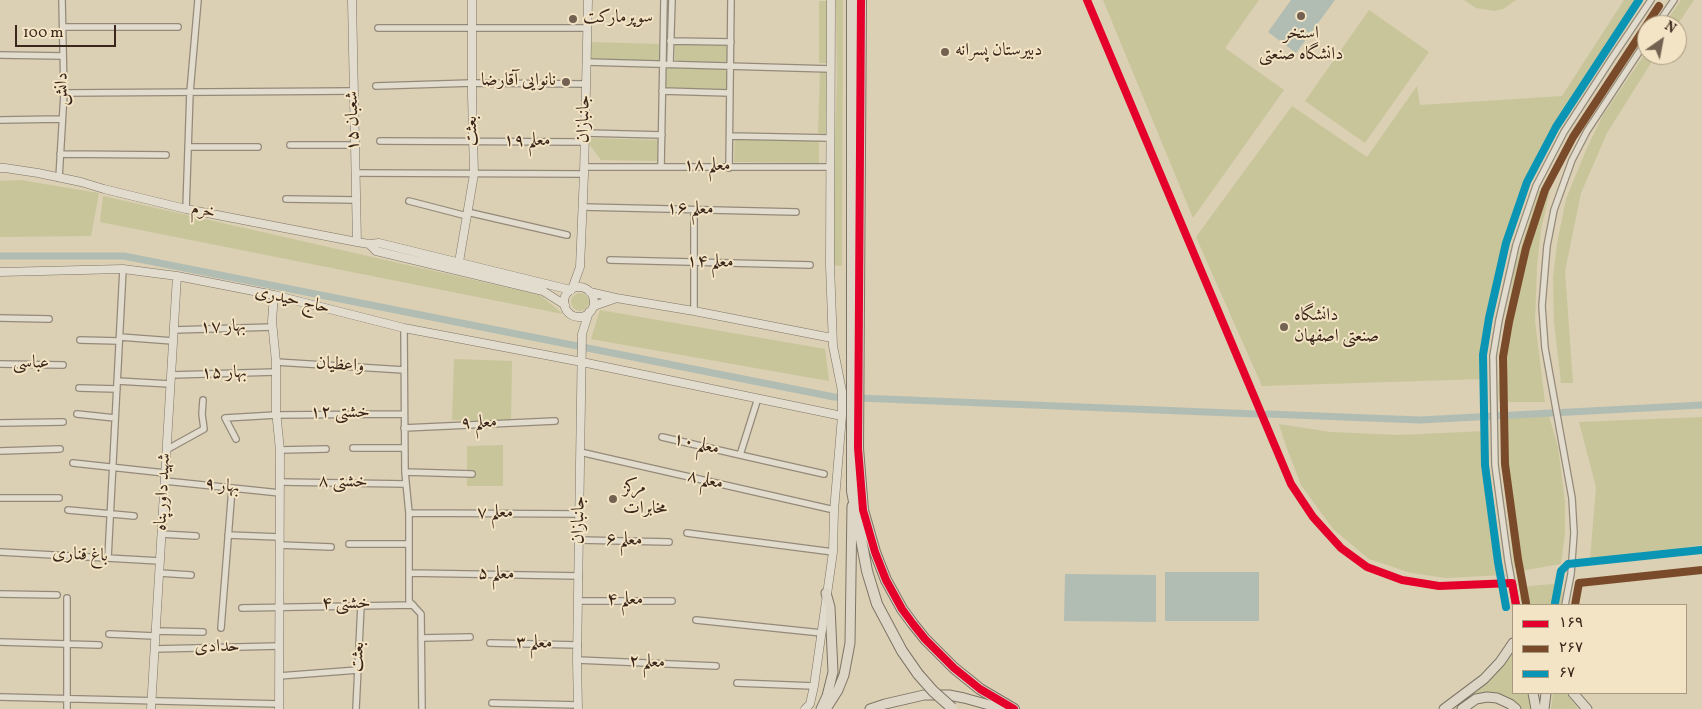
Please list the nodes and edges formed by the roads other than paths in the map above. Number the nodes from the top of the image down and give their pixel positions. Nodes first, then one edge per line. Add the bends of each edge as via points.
1 (62, 0) edge
2 (198, 0) edge
3 (352, 0) edge
4 (472, 0) edge
5 (588, 0) edge
6 (664, 0) edge
7 (672, 0) edge
8 (731, 0) edge
9 (831, 0) edge
10 (852, 0) edge
11 (861, 0) edge
12 (1651, 0) edge
13 (1674, 0) edge
14 (1664, 15) edge
15 (63, 27) junction
16 (178, 27) dead end
17 (472, 27) junction
18 (378, 28) dead end
19 (587, 28) junction
20 (670, 41) junction
21 (731, 42) junction
22 (0, 55) edge
23 (1637, 55) edge
24 (63, 56) junction
25 (586, 62) junction
26 (663, 63) junction
27 (670, 63) junction
28 (731, 65) junction
29 (830, 69) junction
30 (472, 84) junction
31 (586, 84) junction
32 (376, 86) dead end
33 (353, 91) junction
34 (662, 91) junction
35 (190, 92) junction
36 (64, 93) junction
37 (730, 93) junction
38 (62, 119) junction
39 (0, 120) edge
40 (585, 133) junction
41 (662, 135) junction
42 (730, 136) junction
43 (830, 138) junction
44 (380, 140) dead end
45 (473, 142) junction
46 (585, 142) junction
47 (290, 145) dead end
48 (354, 145) junction
49 (188, 147) junction
50 (258, 147) dead end
51 (60, 154) junction
52 (166, 155) dead end
53 (0, 164) edge
54 (661, 167) junction
55 (830, 167) junction
56 (0, 168) edge
57 (730, 168) junction
58 (584, 170) junction
59 (38, 173) junction
60 (355, 173) junction
61 (474, 174) junction
62 (59, 178) junction
63 (286, 199) dead end
64 (356, 200) junction
65 (409, 201) dead end
66 (583, 207) junction
67 (186, 209) junction
68 (694, 210) junction
69 (796, 212) dead end
70 (467, 214) junction
71 (567, 235) dead end
72 (357, 242) junction
73 (369, 244) junction
74 (610, 260) dead end
75 (459, 262) junction
76 (694, 263) junction
77 (810, 265) dead end
78 (580, 267) junction
79 (123, 269) junction
80 (0, 272) edge
81 (177, 276) junction
82 (543, 287) junction
83 (571, 289) junction
84 (589, 291) junction
85 (274, 295) junction
86 (616, 298) junction
87 (565, 305) junction
88 (592, 309) junction
89 (694, 311) junction
90 (570, 313) junction
91 (0, 318) edge
92 (49, 318) dead end
93 (273, 327) junction
94 (404, 328) junction
95 (174, 330) junction
96 (582, 334) junction
97 (832, 338) junction
98 (119, 339) junction
99 (80, 340) dead end
100 (173, 341) junction
101 (855, 354) junction
102 (276, 362) junction
103 (582, 362) junction
104 (0, 364) edge
105 (63, 365) dead end
106 (404, 370) junction
107 (276, 372) junction
108 (171, 375) junction
109 (117, 381) junction
110 (170, 384) junction
111 (79, 388) dead end
112 (117, 390) junction
113 (758, 398) junction
114 (203, 400) dead end
115 (848, 410) junction
116 (77, 414) dead end
117 (276, 414) junction
118 (404, 414) junction
119 (115, 418) junction
120 (555, 421) dead end
121 (63, 422) dead end
122 (0, 423) edge
123 (404, 428) junction
124 (662, 437) dead end
125 (236, 439) dead end
126 (326, 448) dead end
127 (353, 448) dead end
128 (404, 448) junction
129 (60, 449) dead end
130 (166, 450) junction
131 (280, 450) junction
132 (0, 451) edge
133 (580, 452) junction
134 (740, 455) junction
135 (73, 463) dead end
136 (113, 468) junction
137 (405, 472) junction
138 (472, 474) dead end
139 (824, 474) dead end
140 (165, 477) junction
141 (280, 482) junction
142 (406, 484) junction
143 (232, 488) junction
144 (852, 491) junction
145 (280, 493) junction
146 (0, 498) edge
147 (59, 498) dead end
148 (830, 509) dead end
149 (68, 510) dead end
150 (409, 513) junction
151 (110, 514) junction
152 (580, 514) junction
153 (134, 516) dead end
154 (687, 533) dead end
155 (161, 534) junction
156 (228, 535) junction
157 (196, 536) dead end
158 (579, 540) junction
159 (280, 541) junction
160 (669, 542) dead end
161 (349, 544) dead end
162 (409, 544) junction
163 (331, 547) dead end
164 (0, 552) edge
165 (833, 552) junction
166 (108, 558) junction
167 (160, 560) junction
168 (159, 573) junction
169 (411, 574) junction
170 (190, 575) dead end
171 (579, 576) junction
172 (826, 593) junction
173 (0, 594) edge
174 (57, 595) dead end
175 (67, 598) dead end
176 (578, 601) junction
177 (672, 602) dead end
178 (1516, 604) edge
179 (1565, 604) edge
180 (362, 605) junction
181 (413, 605) junction
182 (279, 606) junction
183 (242, 608) dead end
184 (696, 620) dead end
185 (221, 628) dead end
186 (203, 632) dead end
187 (822, 633) junction
188 (110, 634) dead end
189 (155, 634) junction
190 (470, 637) dead end
191 (421, 638) junction
192 (0, 642) edge
193 (490, 643) dead end
194 (67, 644) junction
195 (1512, 644) edge
196 (99, 645) dead end
197 (279, 646) junction
198 (578, 646) junction
199 (154, 649) junction
200 (577, 660) junction
201 (716, 666) dead end
202 (358, 670) junction
203 (279, 676) junction
204 (737, 683) dead end
205 (814, 686) junction
206 (1532, 694) edge
207 (1546, 694) edge
208 (1574, 694) edge
209 (0, 697) edge
210 (67, 698) junction
211 (492, 704) dead end
212 (151, 705) edge
213 (881, 706) edge
214 (279, 707) edge
215 (578, 707) edge
216 (66, 709) edge
217 (356, 709) edge
218 (422, 709) edge
219 (805, 709) edge
220 (821, 709) edge
221 (826, 709) edge
222 (870, 709) edge
223 (953, 709) edge
224 (1004, 709) edge
225 (1014, 709) edge
226 (1444, 709) edge
227 (1462, 709) edge
228 (1516, 709) edge
229 (1536, 709) edge
230 (1544, 709) edge
231 (1587, 709) edge

1 - 15 street, دانش
2 - 35 street
3 - 33 street, ۱۵ شعبان
4 - 17 street, بعثت
5 - 19 street, جانبازان
6 - 26 street
7 - 20 street
8 - 21 street
9 - 29 street
10 - 101 highway
11 - 101 highway
12 - 178 street via 1564,132 1536,186 1516,245 1499,320 1493,356 1495,466
13 - 14 street
15 - 16 street
15 - 24 street, دانش
17 - 18 street
17 - 19 street
17 - 30 street, بعثت
19 - 25 street, جانبازان
20 - 21 street
20 - 27 street
21 - 28 street
22 - 24 street
23 - 179 street via 1587,131 1572,160 1554,210 1547,246 1542,306 1545,348 1572,498 1574,533
24 - 36 street, دانش
25 - 26 street
25 - 31 street, جانبازان
26 - 27 street
26 - 34 street
27 - 28 street
28 - 29 street
28 - 37 street
29 - 43 street
30 - 31 street
30 - 32 street
30 - 45 street, بعثت
31 - 40 street, جانبازان
33 - 35 street
33 - 48 street, ۱۵ شعبان
34 - 37 street
34 - 41 street
35 - 36 street
35 - 49 street
36 - 38 street, دانش
37 - 42 street
38 - 39 street
38 - 51 street, دانش
40 - 41 street
40 - 46 street, جانبازان
41 - 54 street
42 - 43 street
42 - 57 street
43 - 55 street
44 - 45 street, معلم ۱۹
45 - 46 street, معلم ۱۹
45 - 61 street, بعثت
46 - 58 street, جانبازان
47 - 48 street
48 - 60 street, ۱۵ شعبان
49 - 50 street
49 - 67 street
51 - 52 street
51 - 62 street, دانش
53 - 59 street, خرم
54 - 57 street, معلم ۱۸
54 - 58 street, معلم ۱۸
55 - 57 street, معلم ۱۸
55 - 97 street
56 - 59 street, خرم
58 - 61 street, معلم ۱۸
58 - 66 street, جانبازان
59 - 62 street, خرم
60 - 61 street, معلم ۱۸
60 - 64 street, ۱۵ شعبان
61 - 70 street, بعثت
62 - 67 street, خرم
63 - 64 street
64 - 72 street, ۱۵ شعبان
65 - 70 street
66 - 68 street, معلم ۱۶
66 - 78 street, جانبازان
67 - 72 street, خرم
68 - 69 street, معلم ۱۶
68 - 76 street
70 - 71 street
70 - 75 street, بعثت
72 - 73 street, خرم
73 - 75 street, خرم via 379,243
73 - 82 street, خرم via 376,251
74 - 76 street, معلم ۱۴
75 - 82 street, خرم
76 - 77 street, معلم ۱۴
76 - 89 street
78 - 83 street
78 - 84 street
79 - 80 street, حاج حیدری
79 - 81 street, حاج حیدری
79 - 98 street
81 - 85 street, حاج حیدری
81 - 95 street, شهید داورپناه
82 - 83 street, خرم
82 - 87 street, خرم
83 - 84 street via 581,287
83 - 87 street
84 - 86 street
84 - 88 street via 593,296
85 - 93 street
85 - 94 street, حاج حیدری
86 - 88 street
86 - 89 street
87 - 90 street
88 - 90 street via 583,316
88 - 96 street
89 - 97 street
90 - 96 street
91 - 92 street
93 - 95 street, بهار ۱۷
93 - 102 street
94 - 103 street, حاج حیدری
94 - 106 street
95 - 100 street, شهید داورپناه
96 - 103 street, جانبازان
97 - 115 street
98 - 99 street
98 - 100 street
98 - 109 street
100 - 108 street, شهید داورپناه
101 - 115 highway
102 - 106 street, واعظیان
102 - 107 street
103 - 113 street, حاج حیدری
103 - 133 street, جانبازان
104 - 105 street, عباسی
106 - 118 street
107 - 108 street, بهار ۱۵
107 - 117 street
108 - 110 street, شهید داورپناه
109 - 110 street
109 - 112 street
110 - 130 street, شهید داورپناه
111 - 112 street
112 - 119 street
113 - 115 street, حاج حیدری
113 - 134 street
114 - 130 street via 204,429
115 - 144 highway
115 - 165 street via 834,511
115 - 225 highway via 858,448 864,510 874,552 886,580 913,624 939,654 980,689
116 - 119 street
117 - 118 street, خشتی ۱۲
117 - 125 street, خشتی ۱۲ via 226,418
117 - 131 street
118 - 123 street
119 - 136 street
120 - 123 street, معلم ۹
121 - 122 street
123 - 128 street
124 - 134 street, معلم ۱۰
126 - 131 street
127 - 128 street
128 - 137 street
129 - 132 street
130 - 140 street, شهید داورپناه
131 - 141 street
133 - 148 street, معلم ۸
133 - 152 street, جانبازان
134 - 139 street, معلم ۱۰
135 - 136 street, بهار ۹
136 - 140 street, بهار ۹
136 - 151 street
137 - 138 street
137 - 142 street
140 - 143 street, بهار ۹
140 - 155 street, شهید داورپناه
141 - 142 street, خشتی ۸
141 - 145 street
142 - 150 street
143 - 145 street, بهار ۹
143 - 156 street
144 - 221 main road via 850,644 844,675
144 - 223 highway, bridge via 867,571 878,604 918,674
145 - 159 street
146 - 147 street
149 - 151 street
150 - 152 street, معلم ۷
150 - 162 street
151 - 153 street
151 - 166 street
152 - 158 street, جانبازان
154 - 165 street
155 - 157 street
155 - 167 street, شهید داورپناه
156 - 159 street
156 - 185 street
158 - 160 street, معلم ۶
158 - 171 street, جانبازان
159 - 163 street
159 - 182 street
161 - 162 street
162 - 169 street
164 - 166 street, باغ قناری
165 - 172 street
166 - 167 street, باغ قناری
167 - 168 street, شهید داورپناه
168 - 170 street
168 - 189 street, شهید داورپناه
169 - 171 street, معلم ۵
169 - 181 street via 409,601
171 - 176 street, جانبازان
172 - 187 street
172 - 220 main road via 830,607 833,672
173 - 174 street
175 - 194 street
176 - 177 street, معلم ۴
176 - 198 street, جانبازان
180 - 181 street, خشتی ۴
180 - 182 street, خشتی ۴
180 - 202 street, بعثت
181 - 191 street via 421,614
182 - 183 street, خشتی ۴
182 - 197 street
184 - 187 street
186 - 189 street
187 - 205 street
188 - 189 street
189 - 199 street, شهید داورپناه
190 - 191 street
191 - 218 street
192 - 194 street
193 - 198 street, معلم ۳
194 - 196 street
194 - 210 street
195 - 226 main road via 1484,679
197 - 199 street, حدادی
197 - 203 street
198 - 200 street, جانبازان
199 - 212 street, شهید داورپناه
200 - 201 street, معلم ۲
200 - 215 street, جانبازان
202 - 203 street
202 - 217 street, بعثت
203 - 214 street
204 - 205 street
205 - 219 street via 810,704
206 - 229 main road
207 - 230 main road
208 - 231 main road
209 - 210 street
210 - 212 street
210 - 216 street
211 - 215 street
212 - 214 street
213 - 222 main road
213 - 224 main road via 924,695 949,695
227 - 228 main road via 1476,699 1497,698

